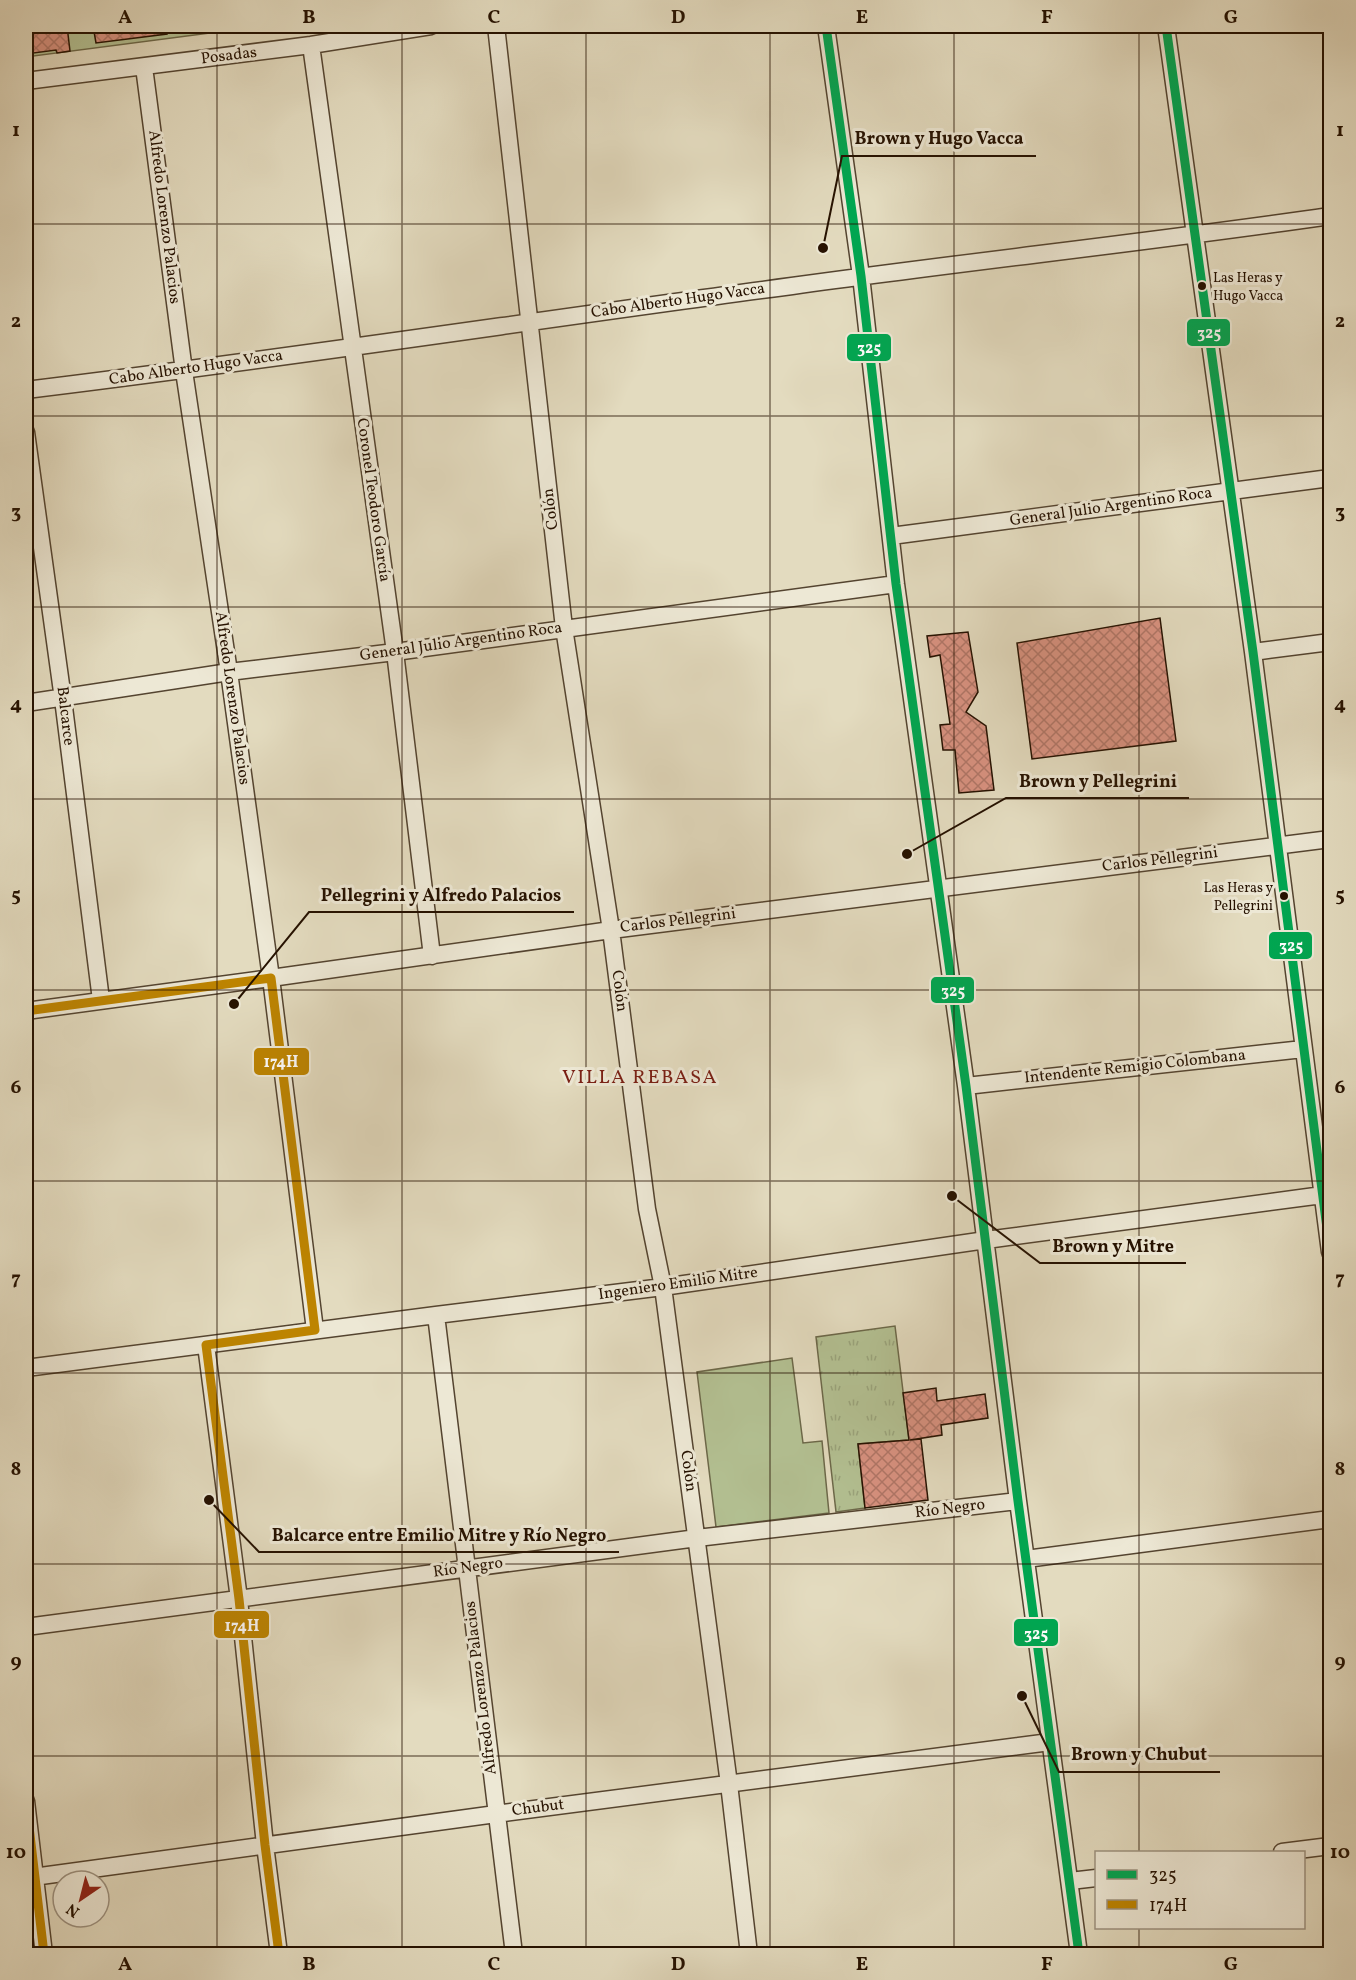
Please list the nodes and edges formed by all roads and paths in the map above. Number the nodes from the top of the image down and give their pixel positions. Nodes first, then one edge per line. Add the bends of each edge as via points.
1 (431, 26) edge
2 (496, 26) edge
3 (826, 26) edge
4 (1166, 26) edge
5 (311, 45) junction
6 (144, 67) junction
7 (26, 81) edge
8 (1330, 216) edge
9 (1194, 236) junction
10 (861, 276) junction
11 (529, 321) junction
12 (351, 347) junction
13 (184, 371) junction
14 (26, 390) edge
15 (26, 432) edge
16 (1330, 478) edge
17 (1231, 490) junction
18 (891, 536) junction
19 (896, 584) junction
20 (564, 628) junction
21 (1330, 642) edge
22 (395, 652) junction
23 (1253, 652) junction
24 (229, 672) junction
25 (63, 699) junction
26 (26, 703) edge
27 (1330, 839) edge
28 (1278, 846) junction
29 (939, 888) junction
30 (611, 930) junction
31 (432, 956) junction
32 (271, 978) junction
33 (101, 1000) junction
34 (26, 1011) edge
35 (1303, 1049) junction
36 (966, 1086) junction
37 (1327, 1194) edge
38 (986, 1240) junction
39 (1330, 1252) edge
40 (663, 1287) junction
41 (436, 1315) junction
42 (315, 1330) junction
43 (206, 1345) junction
44 (26, 1368) edge
45 (1018, 1501) junction
46 (1330, 1519) edge
47 (697, 1538) junction
48 (1026, 1559) junction
49 (467, 1568) junction
50 (239, 1599) junction
51 (26, 1627) edge
52 (1050, 1742) junction
53 (729, 1785) junction
54 (26, 1801) edge
55 (496, 1814) junction
56 (265, 1845) junction
57 (1330, 1846) edge
58 (1290, 1851) edge
59 (30, 1878) edge
60 (1095, 1878) edge
61 (1070, 1881) junction
62 (44, 1954) edge
63 (279, 1954) edge
64 (514, 1954) edge
65 (749, 1954) edge
66 (1079, 1954) edge

1 - 5 street, Posadas
2 - 11 street, Colón
3 - 10 street
4 - 9 street
5 - 6 street, Posadas
5 - 12 street, Coronel Teodoro García
6 - 7 street, Posadas
6 - 13 street, Alfredo Lorenzo Palacios
8 - 9 street, Cabo Alberto Hugo Vacca
9 - 10 street, Cabo Alberto Hugo Vacca
9 - 17 street
10 - 11 street, Cabo Alberto Hugo Vacca
10 - 18 street
11 - 12 street, Cabo Alberto Hugo Vacca
11 - 20 street, Colón
12 - 13 street, Cabo Alberto Hugo Vacca
12 - 22 street, Coronel Teodoro García
13 - 14 street, Cabo Alberto Hugo Vacca
13 - 24 street, Alfredo Lorenzo Palacios
15 - 25 street, Balcarce
16 - 17 street, General Julio Argentino Roca
17 - 18 street, General Julio Argentino Roca
17 - 23 street
18 - 19 street
19 - 20 street, General Julio Argentino Roca
19 - 29 street
20 - 22 street, General Julio Argentino Roca
20 - 30 street, Colón
21 - 23 street
22 - 24 street, General Julio Argentino Roca
22 - 31 street, Coronel Teodoro García
23 - 28 street
24 - 25 street, General Julio Argentino Roca
24 - 32 street, Alfredo Lorenzo Palacios
25 - 26 street, General Julio Argentino Roca
25 - 33 street, Balcarce
27 - 28 street, Carlos Pellegrini
28 - 29 street, Carlos Pellegrini
28 - 35 street
29 - 30 street, Carlos Pellegrini
29 - 36 street
30 - 31 street, Carlos Pellegrini
30 - 40 street, Colón via 647,1209
31 - 32 street, Carlos Pellegrini
32 - 33 street, Carlos Pellegrini
32 - 42 street, Alfredo Lorenzo Palacios
33 - 34 street, Carlos Pellegrini
35 - 36 street, Intendente Remigio Colombana
35 - 37 street
36 - 38 street
37 - 38 street, Ingeniero Emilio Mitre
37 - 39 street
38 - 40 street, Ingeniero Emilio Mitre
38 - 45 street
40 - 41 street, Ingeniero Emilio Mitre
40 - 47 street, Colón
41 - 42 street, Ingeniero Emilio Mitre
41 - 49 street, Alfredo Lorenzo Palacios
42 - 43 street, Ingeniero Emilio Mitre
43 - 44 street, Ingeniero Emilio Mitre
43 - 50 street
45 - 47 street, Río Negro
45 - 48 street
46 - 48 street
47 - 49 street, Río Negro
47 - 53 street, Colón
48 - 52 street
49 - 50 street, Río Negro
49 - 55 street, Alfredo Lorenzo Palacios
50 - 51 street, Río Negro
50 - 56 street
52 - 53 street, Chubut
52 - 61 street
53 - 55 street, Chubut
53 - 65 street, Colón
54 - 59 street
55 - 56 street, Chubut
55 - 64 street, Alfredo Lorenzo Palacios
56 - 59 street, Chubut
56 - 63 street
57 - 58 street
59 - 62 street
60 - 61 street
61 - 66 street

